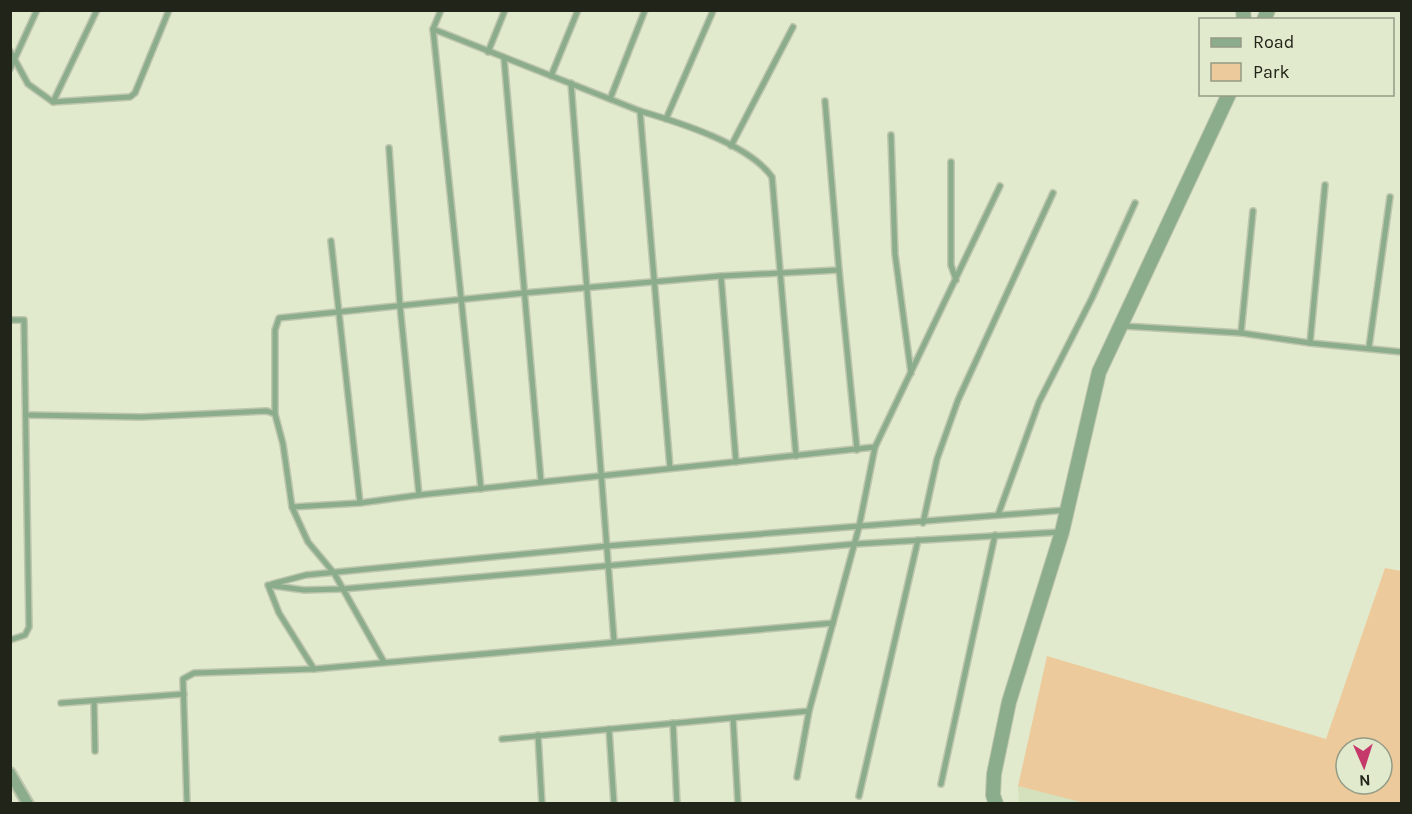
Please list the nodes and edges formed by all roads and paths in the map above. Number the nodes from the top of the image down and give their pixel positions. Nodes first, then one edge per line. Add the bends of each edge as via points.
1 (37, 10) edge
2 (97, 10) edge
3 (169, 10) edge
4 (441, 10) edge
5 (505, 10) edge
6 (578, 10) edge
7 (645, 10) edge
8 (713, 11) edge
9 (793, 27) dead end
10 (434, 30) junction
11 (10, 51) edge
12 (488, 52) junction
13 (504, 58) junction
14 (16, 59) junction
15 (10, 69) edge
16 (551, 76) junction
17 (571, 83) junction
18 (1228, 96) edge
19 (610, 99) junction
20 (825, 101) dead end
21 (53, 102) junction
22 (640, 111) junction
23 (666, 119) junction
24 (891, 135) dead end
25 (731, 146) junction
26 (389, 148) dead end
27 (951, 162) dead end
28 (1000, 186) dead end
29 (1325, 186) dead end
30 (1053, 193) dead end
31 (1390, 197) dead end
32 (1136, 203) dead end
33 (1253, 211) dead end
34 (332, 241) dead end
35 (839, 270) junction
36 (781, 272) junction
37 (721, 276) junction
38 (956, 280) junction
39 (654, 282) junction
40 (589, 288) junction
41 (524, 293) junction
42 (462, 300) junction
43 (400, 306) junction
44 (339, 312) junction
45 (10, 320) edge
46 (1121, 326) junction
47 (1241, 333) junction
48 (1310, 343) junction
49 (1369, 347) junction
50 (1401, 352) edge
51 (911, 375) junction
52 (275, 414) junction
53 (26, 415) junction
54 (875, 447) junction
55 (857, 450) junction
56 (796, 456) junction
57 (736, 462) junction
58 (670, 468) junction
59 (600, 476) junction
60 (542, 482) junction
61 (481, 489) junction
62 (419, 495) junction
63 (360, 503) junction
64 (292, 507) junction
65 (1068, 510) junction
66 (998, 515) junction
67 (923, 523) junction
68 (859, 527) junction
69 (1062, 532) junction
70 (995, 535) junction
71 (918, 540) junction
72 (855, 544) junction
73 (608, 546) junction
74 (609, 564) junction
75 (334, 573) junction
76 (268, 585) junction
77 (343, 589) junction
78 (833, 622) junction
79 (10, 639) edge
80 (614, 640) junction
81 (384, 662) junction
82 (314, 669) junction
83 (184, 694) junction
84 (94, 700) junction
85 (61, 703) dead end
86 (809, 711) junction
87 (733, 718) junction
88 (673, 723) junction
89 (609, 729) junction
90 (538, 735) junction
91 (502, 739) dead end
92 (95, 751) dead end
93 (10, 773) edge
94 (797, 777) dead end
95 (941, 784) dead end
96 (859, 796) dead end
97 (28, 804) edge
98 (187, 804) edge
99 (542, 804) edge
100 (614, 804) edge
101 (678, 804) edge
102 (738, 804) edge
103 (996, 804) edge

1 - 14 lane
2 - 21 lane
3 - 21 lane via 130,97
4 - 10 lane
5 - 12 lane
6 - 16 lane
7 - 19 lane
8 - 23 lane
9 - 25 lane
10 - 12 lane
10 - 42 lane
11 - 14 lane
12 - 13 lane
13 - 16 lane
13 - 41 lane
14 - 15 lane
14 - 21 lane via 28,84
16 - 17 lane
17 - 19 lane
17 - 40 lane
18 - 46 street
19 - 22 lane
20 - 35 lane
22 - 23 lane
22 - 39 lane
23 - 25 lane
24 - 51 lane via 895,254
25 - 36 lane via 764,165 772,177
26 - 43 lane
27 - 38 lane via 951,265
28 - 38 lane
29 - 48 lane
30 - 67 lane via 958,400 937,459
31 - 49 lane
32 - 66 lane via 1039,402
33 - 47 lane
34 - 44 lane
35 - 36 lane
35 - 55 lane
36 - 37 lane
36 - 56 lane
37 - 39 lane
37 - 57 lane
38 - 51 lane
39 - 40 lane
39 - 58 lane
40 - 41 lane
40 - 59 lane
41 - 42 lane
41 - 60 lane
42 - 43 lane
42 - 61 lane
43 - 44 lane
43 - 62 lane
44 - 52 lane via 279,318 275,324
44 - 63 lane
45 - 53 lane via 24,320
46 - 47 lane
46 - 65 street via 1100,372
47 - 48 lane
48 - 49 lane
49 - 50 lane
51 - 54 lane
52 - 53 lane via 267,411 141,417
52 - 64 lane
53 - 79 lane via 29,627 25,635
54 - 55 lane
54 - 68 lane
55 - 56 lane
56 - 57 lane
57 - 58 lane
58 - 59 lane
59 - 60 lane
59 - 73 lane
60 - 61 lane
61 - 62 lane
62 - 63 lane
63 - 64 lane
64 - 75 lane via 308,542
65 - 66 lane
65 - 69 street
66 - 67 lane
67 - 68 lane
68 - 72 lane
68 - 73 lane
69 - 70 lane
69 - 103 street via 1009,702 994,774
70 - 71 lane
70 - 95 lane
71 - 72 lane
71 - 96 lane
72 - 74 lane
72 - 78 lane
73 - 74 lane
73 - 75 lane
74 - 77 lane
74 - 80 lane
75 - 76 lane via 306,575
75 - 77 lane
76 - 77 lane via 304,590
76 - 82 lane via 279,613
77 - 81 lane
78 - 80 lane
78 - 86 lane
80 - 81 lane
81 - 82 lane
82 - 83 lane via 194,673 183,678
83 - 84 lane
83 - 98 lane
84 - 85 lane
84 - 92 lane
86 - 87 lane
86 - 94 lane
87 - 88 lane
87 - 102 lane
88 - 89 lane
88 - 101 lane
89 - 90 lane
89 - 100 lane
90 - 91 lane
90 - 99 lane
93 - 97 street

